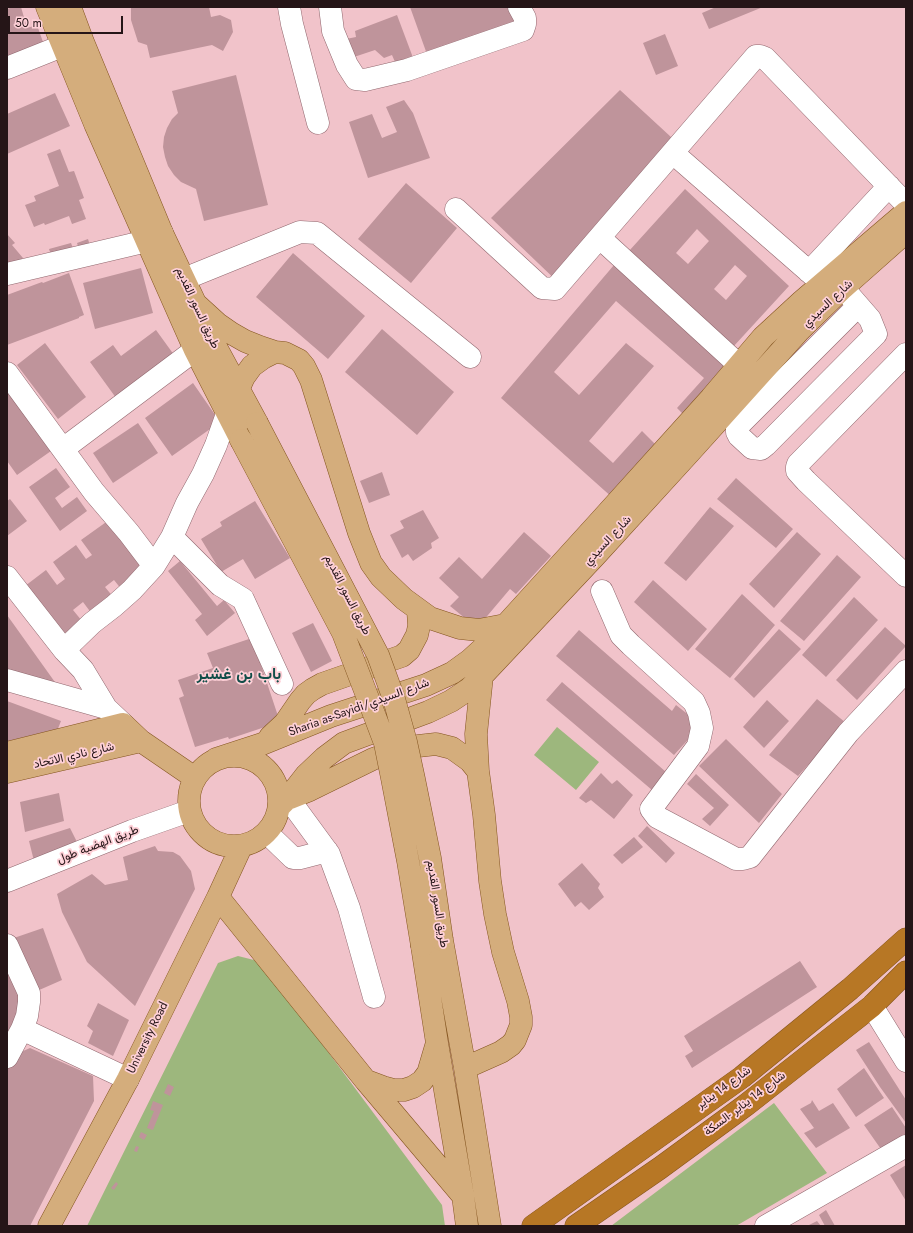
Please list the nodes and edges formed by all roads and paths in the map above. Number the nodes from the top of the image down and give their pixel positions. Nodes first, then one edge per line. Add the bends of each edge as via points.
1 (47, 7) edge
2 (70, 7) edge
3 (289, 7) edge
4 (330, 7) edge
5 (519, 7) edge
6 (62, 46) junction
7 (7, 68) edge
8 (318, 123) dead end
9 (673, 153) junction
10 (889, 186) junction
11 (906, 204) edge
12 (456, 209) dead end
13 (906, 212) edge
14 (906, 232) edge
15 (155, 237) junction
16 (600, 238) junction
17 (7, 274) edge
18 (815, 277) junction
19 (184, 279) junction
20 (844, 288) junction
21 (195, 303) junction
22 (858, 306) junction
23 (195, 350) junction
24 (275, 352) junction
25 (906, 354) edge
26 (470, 357) dead end
27 (739, 365) junction
28 (7, 373) edge
29 (755, 380) junction
30 (239, 390) junction
31 (227, 414) junction
32 (682, 446) junction
33 (63, 449) junction
34 (172, 537) junction
35 (154, 566) junction
36 (906, 576) edge
37 (7, 577) edge
38 (602, 591) dead end
39 (418, 610) junction
40 (498, 633) junction
41 (64, 650) junction
42 (906, 671) edge
43 (482, 676) junction
44 (7, 680) edge
45 (282, 684) dead end
46 (106, 708) junction
47 (123, 724) junction
48 (141, 741) junction
49 (262, 744) junction
50 (7, 753) edge
51 (216, 759) junction
52 (478, 771) junction
53 (7, 772) edge
54 (195, 778) junction
55 (284, 802) junction
56 (189, 811) junction
57 (267, 833) junction
58 (241, 847) junction
59 (327, 851) junction
60 (7, 881) edge
61 (218, 897) junction
62 (906, 939) edge
63 (432, 943) junction
64 (7, 946) edge
65 (906, 972) edge
66 (374, 997) dead end
67 (872, 1006) junction
68 (22, 1030) junction
69 (437, 1043) junction
70 (7, 1057) edge
71 (906, 1061) edge
72 (465, 1068) junction
73 (128, 1079) junction
74 (366, 1081) junction
75 (906, 1146) edge
76 (463, 1196) junction
77 (48, 1226) edge
78 (467, 1226) edge
79 (490, 1226) edge
80 (533, 1226) edge
81 (576, 1226) edge
82 (766, 1226) edge

1 - 6 main road, طريق السور القديم
2 - 15 main road, طريق السور القديم
3 - 8 street
4 - 5 street via 333,31 347,65 356,79 365,80 407,70 523,30 525,18
6 - 7 street
6 - 15 main road, طريق السور القديم
9 - 10 street via 756,56 760,56 765,58
9 - 16 street
9 - 18 street
10 - 11 street
10 - 18 street
12 - 16 street via 542,288 555,289
13 - 18 main road, شارع السيدي
14 - 20 main road, شارع السيدي
15 - 17 street
15 - 19 main road, طريق السور القديم
15 - 23 main road, طريق السور القديم
16 - 27 street
18 - 27 main road, شارع السيدي
19 - 21 main road, طريق السور القديم
19 - 26 street via 300,232 317,233
20 - 22 street
20 - 29 main road, شارع السيدي via 799,331
21 - 24 main road via 231,333
21 - 30 main road, طريق السور القديم
22 - 22 street via 737,427 739,436 752,448 761,449 766,445 876,334 870,319
23 - 31 main road, طريق السور القديم
23 - 33 street
24 - 30 main road via 252,366
24 - 39 main road via 293,357 304,366 311,380 359,534 371,563 380,577
25 - 36 street via 797,467 806,481
27 - 29 street
27 - 32 main road, شارع السيدي
28 - 33 street
29 - 32 main road, شارع السيدي
30 - 31 main road
30 - 63 main road, طريق السور القديم, bridge via 374,648 394,699 406,742 430,858
31 - 34 street via 216,445
31 - 63 main road, طريق السور القديم, bridge via 343,633 385,743 408,861
32 - 40 main road, شارع السيدي
32 - 43 main road, شارع السيدي
33 - 35 street
34 - 35 street
34 - 45 street via 220,585 243,599
35 - 41 street via 132,590
37 - 41 street
38 - 42 street via 621,635 694,702 700,713 702,728 698,746 651,809 657,817 736,860 750,857 848,733
39 - 40 main road via 430,618 460,628
39 - 49 main road via 417,635 409,650 402,656 312,689 300,701 286,723
40 - 49 main road, Sharia as-Sayidi/شارع السيدي via 470,660 452,673 331,716
41 - 46 street via 83,670
43 - 52 main road via 476,734
43 - 55 main road, شارع السيدي via 451,701 344,743 306,775
44 - 46 street
46 - 47 street
47 - 48 main road
47 - 50 main road, شارع نادي الاتحاد
48 - 53 main road, شارع نادي الاتحاد
48 - 54 main road
49 - 51 main road, Sharia as-Sayidi/شارع السيدي
51 - 54 main road via 200,770
51 - 55 main road via 246,757 260,764 271,775
52 - 55 main road via 470,761 452,748 436,744 418,746 373,759
52 - 72 main road via 495,914 518,1001 521,1025 511,1045
54 - 56 main road via 189,794
55 - 57 main road
55 - 59 street
56 - 58 main road via 194,824 203,835 227,847
56 - 60 street, طريق الهضبة طول
57 - 58 main road via 255,842
57 - 59 street via 293,858
58 - 61 main road, University Road
59 - 66 street via 349,908
61 - 73 main road, University Road
61 - 74 main road
62 - 80 highway, شارع 14 يناير via 850,989 742,1077
63 - 69 main road, طريق السور القديم
63 - 72 main road, طريق السور القديم
64 - 68 street via 29,993 27,1016
65 - 67 highway, شارع 14 يناير -السكة
67 - 71 street
67 - 81 highway, شارع 14 يناير -السكة via 746,1105
68 - 70 street
68 - 73 street
69 - 74 main road via 428,1073 413,1087 394,1090
69 - 76 main road, طريق السور القديم
72 - 79 main road, طريق السور القديم
73 - 77 main road, University Road
74 - 76 main road
75 - 82 street
76 - 78 main road, طريق السور القديم

